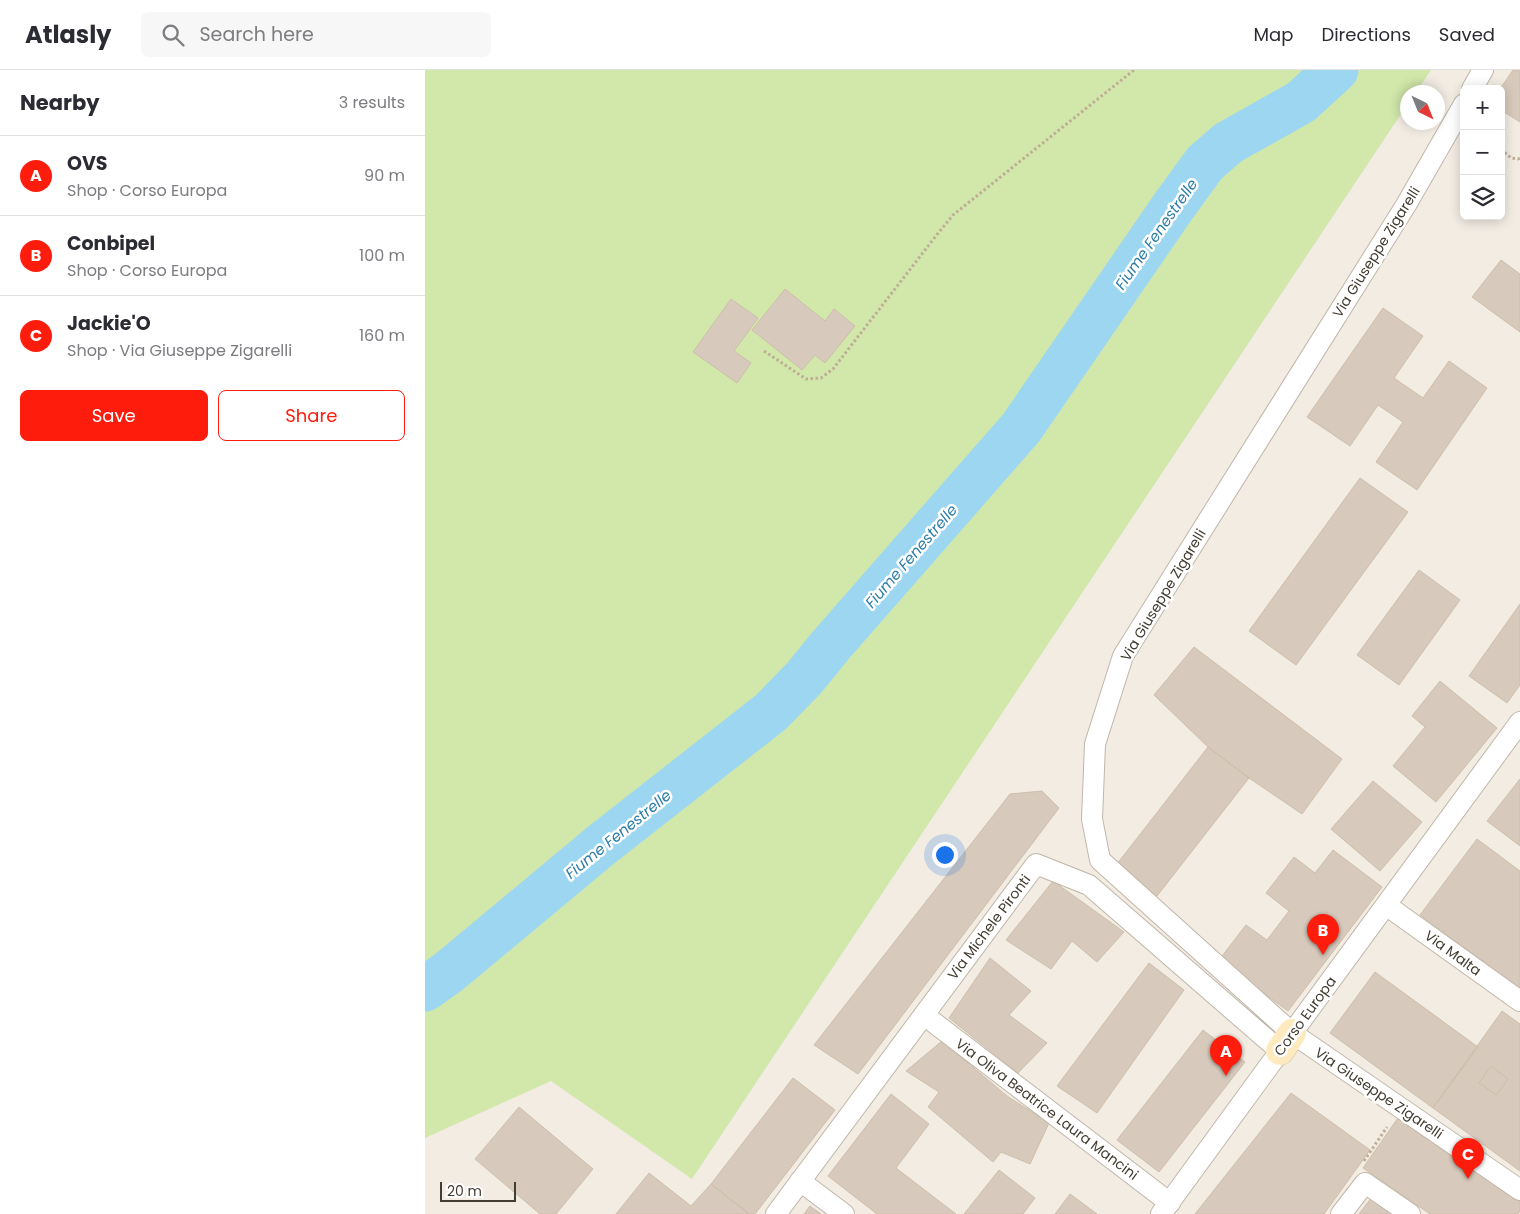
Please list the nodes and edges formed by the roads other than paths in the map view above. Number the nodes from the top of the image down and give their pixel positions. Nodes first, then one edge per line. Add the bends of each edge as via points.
1 (1483, 70) edge
2 (1474, 85) edge
3 (1460, 111) edge
4 (1520, 722) edge
5 (1386, 904) junction
6 (1520, 1002) edge
7 (924, 1015) junction
8 (1286, 1042) junction
9 (800, 1182) junction
10 (1520, 1190) edge
11 (1166, 1208) edge
12 (776, 1214) edge
13 (844, 1214) edge
14 (1341, 1214) edge
15 (1410, 1214) edge

1 - 2 street
3 - 8 street, Via Giuseppe Zigarelli via 1406,205 1123,656 1095,744 1092,819 1100,860
4 - 5 street, Corso Europa
5 - 6 street, Via Malta
5 - 8 street, Corso Europa
7 - 8 street, Via Michele Pironti via 1036,864 1089,885
7 - 9 street, Via Michele Pironti
7 - 11 street, Via Oliva Beatrice Laura Mancini
8 - 10 street, Via Giuseppe Zigarelli via 1401,1108
8 - 11 street, Corso Europa
9 - 12 street, Via Michele Pironti
9 - 13 street
14 - 15 street via 1365,1183

